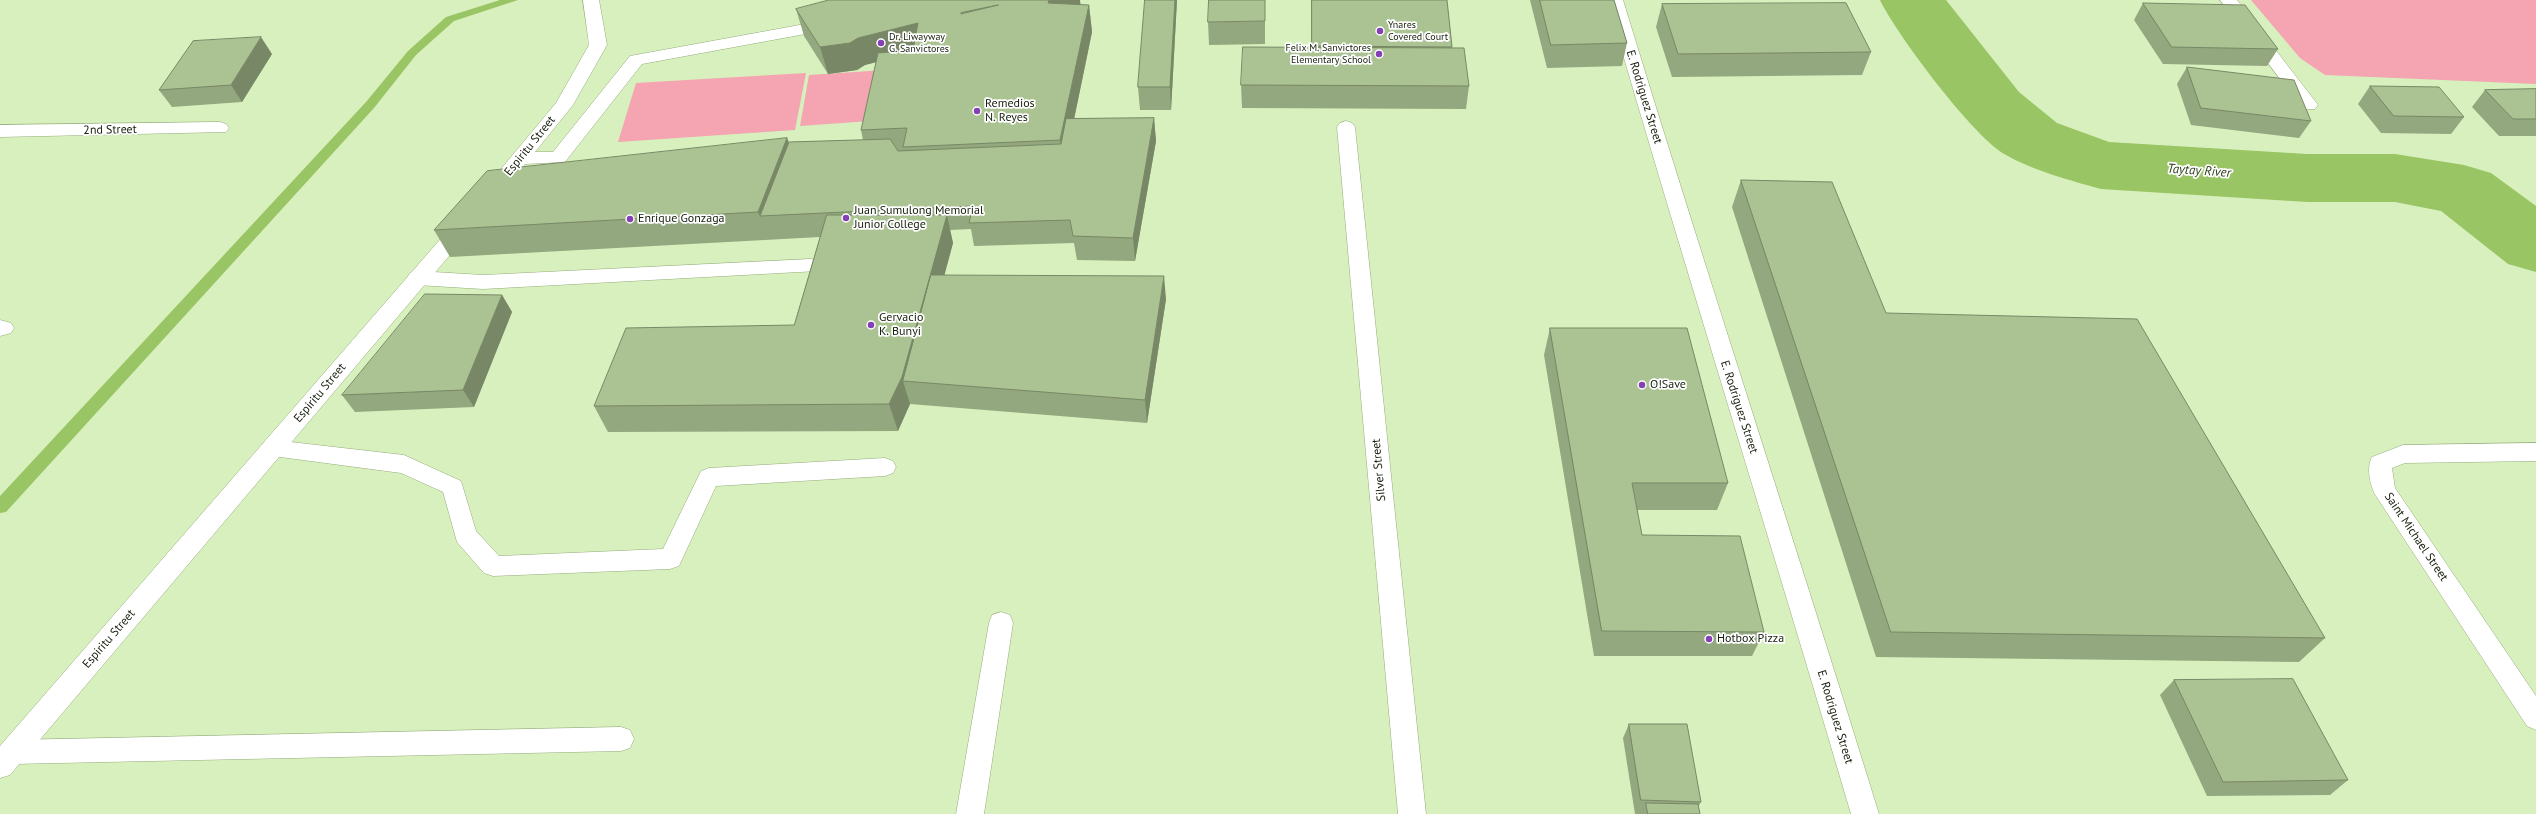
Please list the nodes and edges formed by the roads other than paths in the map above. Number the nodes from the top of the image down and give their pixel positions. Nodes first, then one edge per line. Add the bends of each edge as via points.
1 (591, 0) edge
2 (1615, 0) edge
3 (2228, 0) edge
4 (827, 25) edge
5 (2309, 105) dead end
6 (1346, 127) dead end
7 (220, 128) dead end
8 (0, 131) edge
9 (521, 158) junction
10 (812, 266) edge
11 (417, 278) junction
12 (273, 450) junction
13 (2536, 452) edge
14 (885, 467) dead end
15 (1002, 623) dead end
16 (2536, 718) edge
17 (621, 740) dead end
18 (6, 759) edge
19 (970, 814) edge
20 (1412, 814) edge
21 (1865, 814) edge

1 - 9 street, Espiritu Street via 598,45 564,105
2 - 21 street, E. Rodriguez Street via 1703,295 1800,596
3 - 5 street
4 - 9 street via 636,60 558,158
6 - 20 street, Silver Street
7 - 8 street, 2nd Street
9 - 11 street, Espiritu Street
10 - 11 street via 484,282
11 - 12 street, Espiritu Street
12 - 14 street via 404,464 453,487 465,535 493,566 670,559 709,477
12 - 18 street, Espiritu Street
13 - 16 street, Saint Michael Street via 2403,454 2380,463 2384,490
15 - 19 street
17 - 18 street

